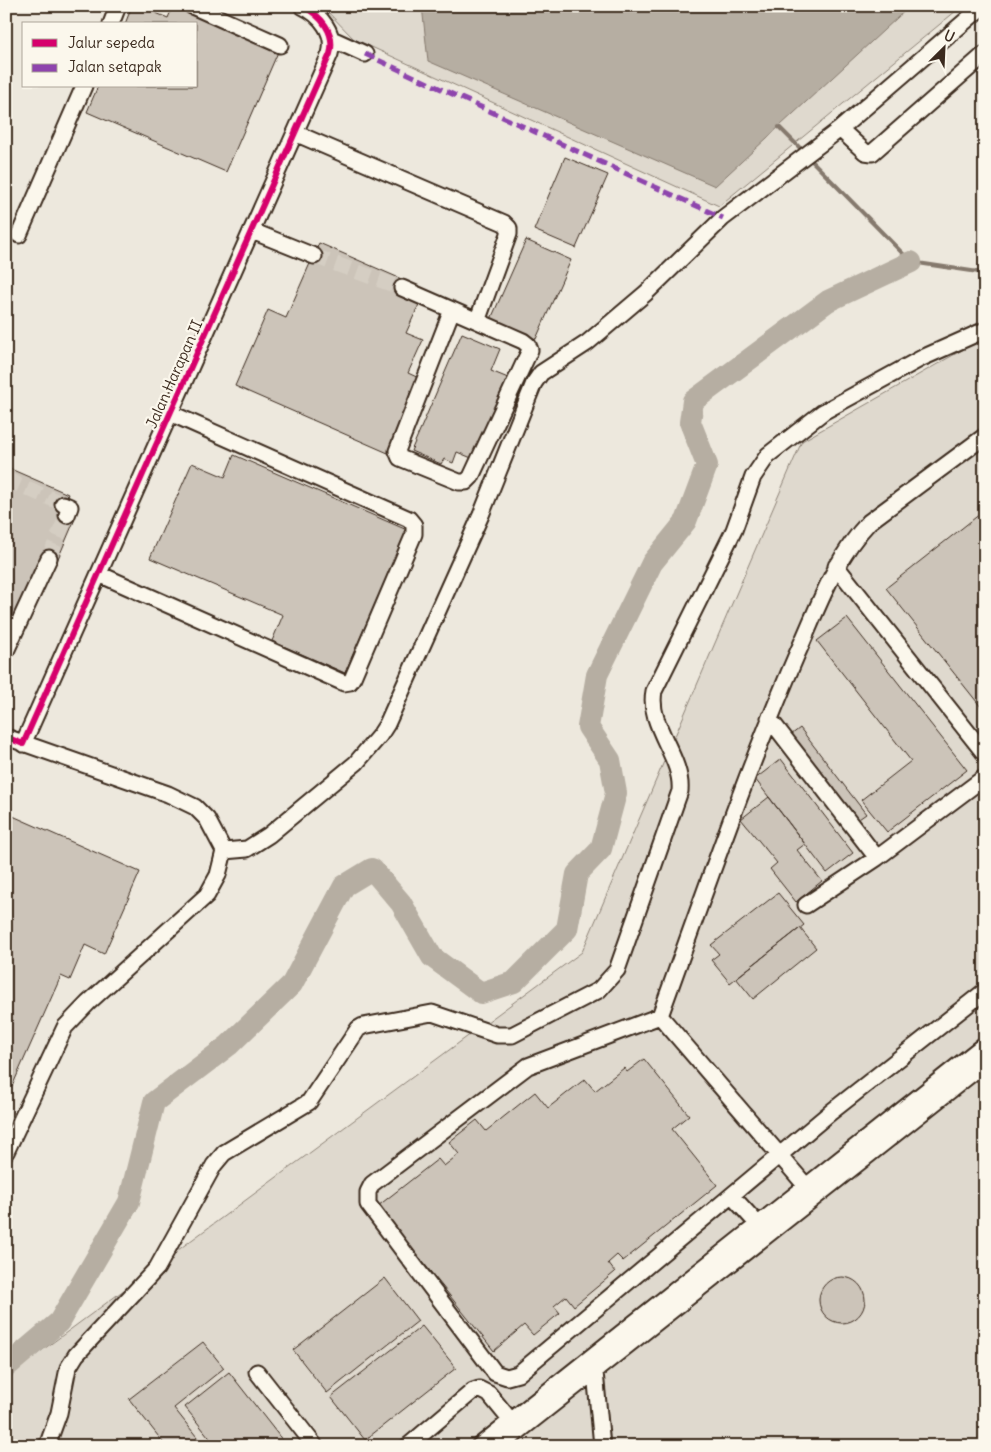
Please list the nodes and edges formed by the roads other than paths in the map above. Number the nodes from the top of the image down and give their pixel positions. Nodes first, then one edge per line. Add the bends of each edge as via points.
1 (118, 6) edge
2 (192, 6) edge
3 (983, 6) edge
4 (304, 7) edge
5 (112, 22) edge
6 (332, 39) junction
7 (280, 46) dead end
8 (365, 54) dead end
9 (985, 54) edge
10 (83, 88) edge
11 (840, 128) junction
12 (295, 133) junction
13 (252, 231) junction
14 (19, 235) dead end
15 (314, 256) tunnel mouth
16 (402, 288) tunnel mouth
17 (452, 310) junction
18 (476, 319) junction
19 (985, 330) edge
20 (170, 413) junction
21 (985, 436) edge
22 (49, 558) tunnel mouth
23 (836, 566) junction
24 (98, 574) junction
25 (6, 650) edge
26 (769, 718) junction
27 (6, 738) edge
28 (23, 744) junction
29 (985, 754) edge
30 (985, 777) edge
31 (224, 851) junction
32 (877, 858) junction
33 (806, 905) dead end
34 (985, 991) edge
35 (660, 1016) junction
36 (985, 1044) edge
37 (985, 1063) edge
38 (6, 1152) edge
39 (778, 1156) junction
40 (806, 1186) junction
41 (732, 1196) junction
42 (758, 1223) junction
43 (768, 1236) junction
44 (257, 1372) dead end
45 (595, 1372) junction
46 (515, 1425) junction
47 (47, 1446) edge
48 (315, 1446) edge
49 (408, 1446) edge
50 (479, 1446) edge
51 (500, 1446) edge
52 (602, 1446) edge

1 - 5 street
2 - 7 street
3 - 11 street
4 - 6 street via 321,21
6 - 8 street
6 - 12 street, Jalan Harapan II via 330,54
9 - 11 street via 872,153 865,152
10 - 14 street
11 - 31 street via 723,218 646,293 587,343 541,373 384,730 356,763 270,835 247,849
12 - 13 street, Jalan Harapan II
12 - 18 street via 504,222 509,234
13 - 15 street
13 - 20 street, Jalan Harapan II
16 - 17 street
17 - 18 street
17 - 18 street via 398,451 400,458 459,482 466,482 471,477 530,350 523,341
19 - 47 street via 922,358 823,412 768,455 757,470 734,530 654,691 652,706 677,771 680,791 617,970 610,981 599,990 512,1035 497,1035 432,1013 358,1029 309,1102 224,1153 214,1165 157,1268 72,1361
20 - 24 street, Jalan Harapan II
20 - 24 street via 409,519 414,525 414,534 353,677 344,683
21 - 23 street via 869,522
22 - 25 street
23 - 26 street
23 - 29 street
24 - 28 street, Jalan Harapan II
26 - 32 street
26 - 35 street
27 - 28 street
28 - 31 street via 168,794 195,807 207,819
30 - 32 street
31 - 38 street via 218,875 207,896 88,1002 66,1027
32 - 33 street
34 - 39 street
35 - 39 street
35 - 41 street via 528,1066 372,1184 368,1204 495,1373 507,1377 518,1374
36 - 40 street
37 - 43 street
39 - 40 street
39 - 41 street
40 - 42 street
41 - 42 street
42 - 43 street
42 - 46 street
43 - 45 street
44 - 48 street
45 - 46 street
45 - 52 street
46 - 49 street via 488,1394 479,1389
46 - 50 street
46 - 51 street

